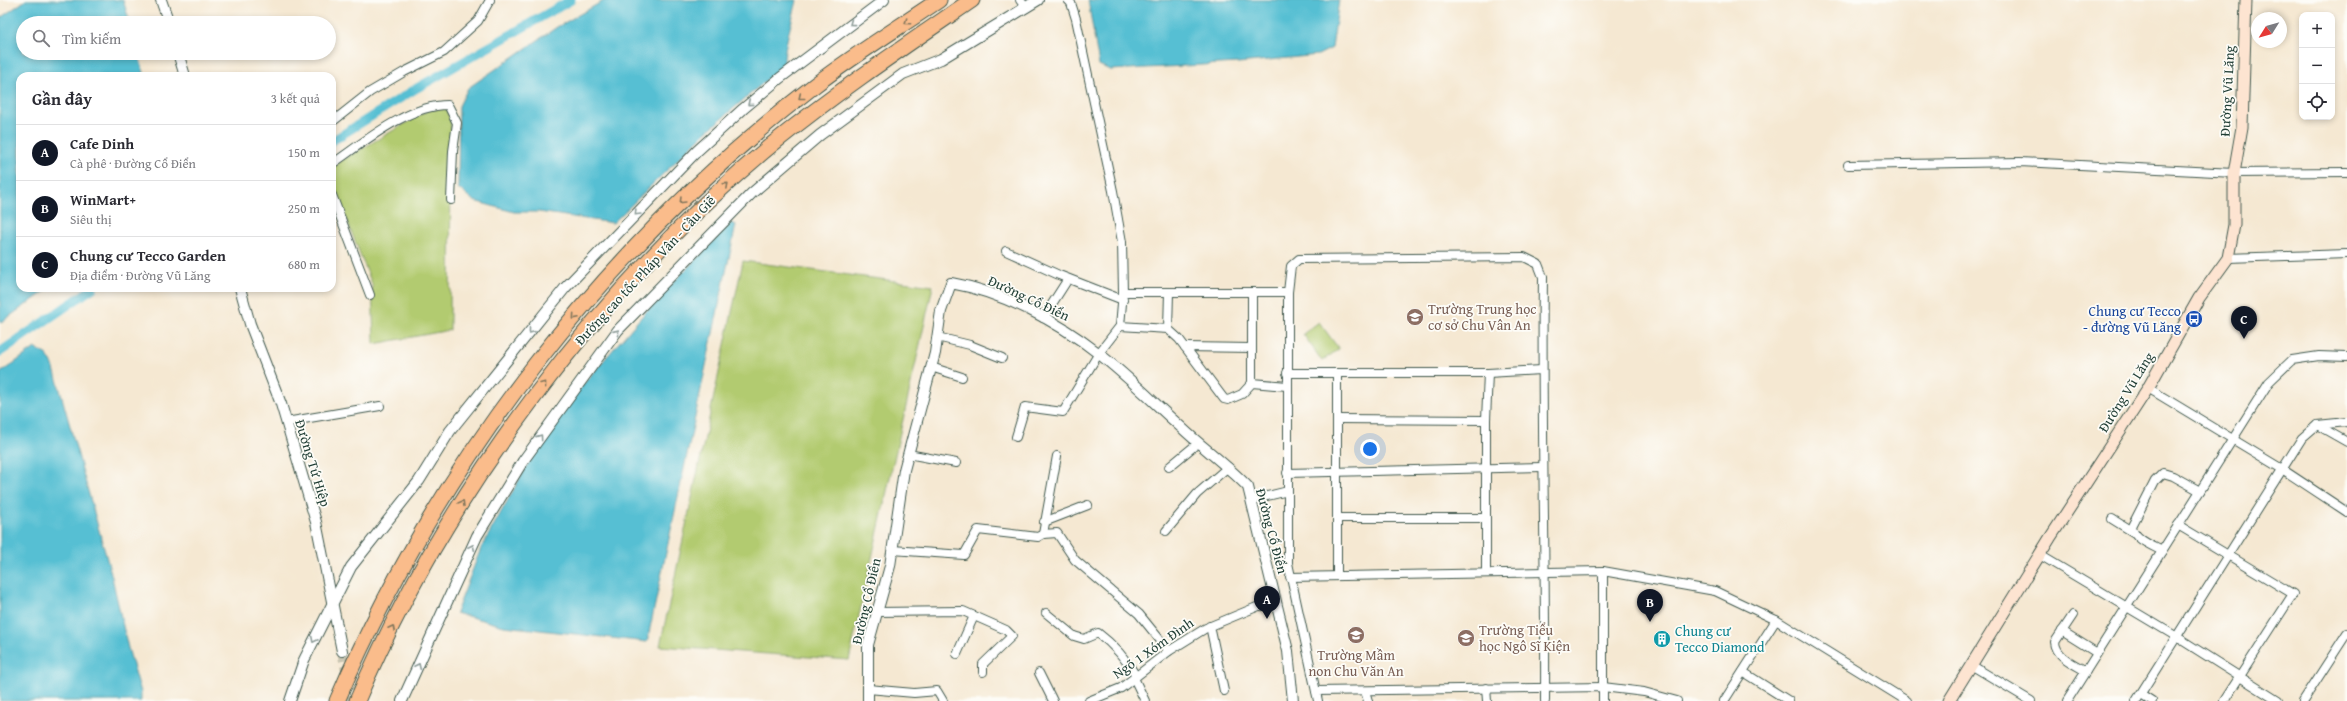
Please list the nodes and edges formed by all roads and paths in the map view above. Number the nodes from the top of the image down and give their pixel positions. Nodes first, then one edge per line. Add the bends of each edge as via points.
1 (162, 0) edge
2 (490, 0) edge
3 (884, 0) edge
4 (939, 0) edge
5 (972, 0) edge
6 (1038, 0) edge
7 (1068, 0) edge
8 (2246, 0) edge
9 (1023, 4) edge
10 (167, 16) edge
11 (180, 60) edge
12 (184, 72) edge
13 (336, 119) edge
14 (336, 161) edge
15 (1848, 165) dead end
16 (2347, 172) edge
17 (2234, 173) junction
18 (451, 200) dead end
19 (336, 206) edge
20 (1006, 251) dead end
21 (2347, 254) edge
22 (2228, 258) junction
23 (1068, 279) junction
24 (241, 292) edge
25 (1169, 292) junction
26 (1252, 292) junction
27 (1288, 292) junction
28 (370, 295) dead end
29 (1123, 296) junction
30 (1043, 318) junction
31 (1120, 326) junction
32 (1168, 329) junction
33 (937, 337) junction
34 (1185, 347) junction
35 (1252, 348) junction
36 (1099, 353) junction
37 (2347, 357) edge
38 (1002, 358) dead end
39 (931, 367) junction
40 (1542, 370) junction
41 (1337, 373) junction
42 (1488, 373) junction
43 (1287, 374) junction
44 (962, 377) dead end
45 (1252, 383) junction
46 (1287, 386) junction
47 (2148, 388) junction
48 (380, 406) dead end
49 (1337, 419) junction
50 (1486, 420) junction
51 (286, 422) junction
52 (2347, 422) edge
53 (2317, 425) junction
54 (1016, 437) dead end
55 (2232, 441) junction
56 (2347, 442) edge
57 (1198, 443) junction
58 (908, 454) junction
59 (1057, 456) dead end
60 (956, 462) dead end
61 (1169, 467) dead end
62 (1228, 467) junction
63 (1543, 467) junction
64 (1486, 469) junction
65 (2282, 469) junction
66 (1336, 472) junction
67 (1287, 473) junction
68 (1288, 491) junction
69 (2200, 491) junction
70 (1251, 500) junction
71 (1088, 505) dead end
72 (2347, 512) edge
73 (1337, 518) junction
74 (1486, 518) junction
75 (2112, 519) dead end
76 (1044, 522) junction
77 (2178, 525) junction
78 (1166, 531) dead end
79 (2133, 532) junction
80 (1043, 534) junction
81 (892, 550) junction
82 (2162, 551) junction
83 (2040, 555) junction
84 (2228, 555) junction
85 (1603, 571) junction
86 (1486, 572) junction
87 (1545, 572) junction
88 (1337, 576) junction
89 (1290, 577) junction
90 (1277, 605) junction
91 (332, 606) junction
92 (2127, 606) junction
93 (877, 612) junction
94 (1046, 613) dead end
95 (2073, 615) dead end
96 (974, 616) junction
97 (1776, 620) junction
98 (1210, 626) junction
99 (2062, 631) junction
100 (2347, 633) edge
101 (2177, 637) junction
102 (342, 651) tunnel mouth
103 (1169, 651) junction
104 (2097, 653) junction
105 (957, 654) dead end
106 (1971, 665) junction
107 (2086, 671) junction
108 (983, 672) dead end
109 (1743, 672) junction
110 (1039, 673) dead end
111 (1135, 677) junction
112 (2240, 677) junction
113 (1603, 687) junction
114 (1486, 688) junction
115 (1545, 688) junction
116 (868, 690) junction
117 (1316, 691) junction
118 (1365, 691) junction
119 (1224, 692) dead end
120 (2139, 697) edge
121 (1896, 698) edge
122 (1291, 700) edge
123 (290, 701) edge
124 (337, 701) edge
125 (357, 701) edge
126 (402, 701) edge
127 (868, 701) edge
128 (943, 701) edge
129 (1054, 701) edge
130 (1090, 701) edge
131 (1146, 701) edge
132 (1318, 701) edge
133 (1368, 701) edge
134 (1487, 701) edge
135 (1545, 701) edge
136 (1603, 701) edge
137 (1677, 701) edge
138 (1724, 701) edge
139 (1789, 701) edge
140 (1907, 701) edge
141 (1949, 701) edge
142 (2030, 701) edge
143 (2067, 701) edge
144 (2152, 701) edge
145 (2224, 701) edge
146 (2278, 701) edge
147 (2303, 701) edge

1 - 10 street
2 - 13 street via 478,21 444,52 370,92
3 -> 91 street via 743,109 697,151 584,267 450,431 419,481 351,567
4 -> 124 highway, Đường cao tốc Pháp Vân - Cầu Giẽ via 816,84 760,129 701,182 585,304 527,376 474,449 411,548 361,646
125 -> 5 highway, Đường cao tốc Pháp Vân - Cầu Giẽ via 433,550 471,488 543,386 614,299 710,199 773,144 827,100
6 - 9 street
7 - 29 street via 1076,20 1113,191 1122,242
8 - 17 main road, Đường Vũ Lăng via 2242,127
126 -> 9 street via 478,536 523,461 618,330 752,193 820,135 903,74 941,59
11 - 12 street
14 - 18 street via 406,117 436,105 448,105 457,123
15 - 17 street via 2020,162
16 - 17 street
17 - 22 main road, Đường Vũ Lăng via 2234,225
19 - 28 street
20 - 23 street
21 - 22 street
22 - 47 main road, Đường Vũ Lăng via 2199,298
23 - 29 street
23 - 30 street
24 - 51 street, Đường Tứ Hiệp via 250,324 282,404
25 - 26 street
25 - 29 street
25 - 32 street
26 - 27 street
26 - 35 street
27 - 40 street via 1291,266 1299,259 1524,257 1538,264 1543,278
27 - 43 street
29 - 31 street
30 - 33 street, Đường Cổ Điển via 970,286 951,283 941,311
30 - 36 street, Đường Cổ Điển via 1069,331
31 - 32 street
31 - 36 street
32 - 34 street
33 - 38 street via 970,345
33 - 39 street, Đường Cổ Điển
34 - 35 street
34 - 45 street via 1224,399 1228,400 1242,394
35 - 45 street
36 - 54 street via 1063,412 1025,407
36 - 57 street, Đường Cổ Điển
37 - 55 street via 2319,356 2292,360 2269,382
39 - 44 street
39 - 58 street, Đường Cổ Điển
40 - 42 street
40 - 63 street
41 - 42 street
41 - 43 street
41 - 49 street
42 - 50 street
43 - 46 street
45 - 46 street
46 - 67 street
47 - 55 street
47 - 83 main road, Đường Vũ Lăng
48 - 51 street
49 - 50 street
49 - 66 street
50 - 64 street
51 - 91 street, Đường Tứ Hiệp via 316,522
52 - 53 street
53 - 56 street
53 - 65 street via 2302,438
55 - 65 street
55 - 69 street
57 - 61 street
57 - 62 street, Đường Cổ Điển
58 - 60 street
58 - 81 street, Đường Cổ Điển
59 - 76 street
62 - 70 street, Đường Cổ Điển via 1248,487
62 - 78 street via 1197,494
63 - 64 street
63 - 87 street
64 - 66 street
64 - 74 street
65 - 72 street
65 - 84 street
66 - 67 street
66 - 73 street
67 - 68 street
68 - 70 street
68 - 89 street
69 - 77 street
69 - 79 street via 2173,476 2163,474 2155,481 2132,526
70 - 90 street, Đường Cổ Điển
71 - 76 street
73 - 74 street
73 - 88 street
74 - 86 street
75 - 79 street
76 - 80 street
77 - 82 street
77 - 84 street
79 - 82 street
80 - 81 street via 1038,537 978,530 964,555
80 - 103 street via 1057,533 1075,560 1139,614
81 - 93 street, Đường Cổ Điển
82 - 92 street
83 - 92 street
83 - 106 main road, Đường Vũ Lăng
84 - 101 street
84 - 112 street via 2293,594
85 - 87 street
85 - 97 street via 1715,591
85 - 113 street
86 - 87 street
86 - 88 street
87 - 115 street
88 - 89 street
89 - 117 street
90 - 98 street, Ngõ 1 Xóm Đình via 1259,606
90 - 122 street, Đường Cổ Điển via 1288,651
91 - 102 street, Đường Tứ Hiệp
91 -> 123 street via 304,660
92 - 101 street
92 - 104 street
93 - 96 street via 963,611
93 - 116 street, Đường Cổ Điển via 868,645
94 - 111 street, Ngõ 1 Xóm Đình via 1074,636 1084,638 1098,633 1110,641 1126,659
95 - 99 street
96 - 105 street
96 - 108 street via 1006,630 1012,636 983,664
97 - 109 street
97 - 121 street
98 - 103 street, Ngõ 1 Xóm Đình
98 - 119 street, Ngõ 1 Xóm Đình
99 - 104 street
99 - 107 street via 2055,642 2058,652
100 - 147 street
101 - 112 street
101 - 120 street
103 - 111 street, Ngõ 1 Xóm Đình
104 - 107 street
106 - 141 main road, Đường Vũ Lăng
106 - 142 street
107 - 143 street
109 - 138 street
109 - 139 street
110 - 129 street
111 - 130 street, Ngõ 1 Xóm Đình via 1121,688
111 - 131 street, Ngõ 1 Xóm Đình
112 - 145 street
112 - 146 street
113 - 115 street
113 - 136 street
113 - 137 street via 1644,692
114 - 115 street
114 - 118 street
114 - 134 street
115 - 135 street
116 - 127 street, Đường Cổ Điển
116 - 128 street via 902,690 914,693 937,691
117 - 118 street
117 - 132 street
118 - 133 street
120 - 144 street
121 - 140 street

